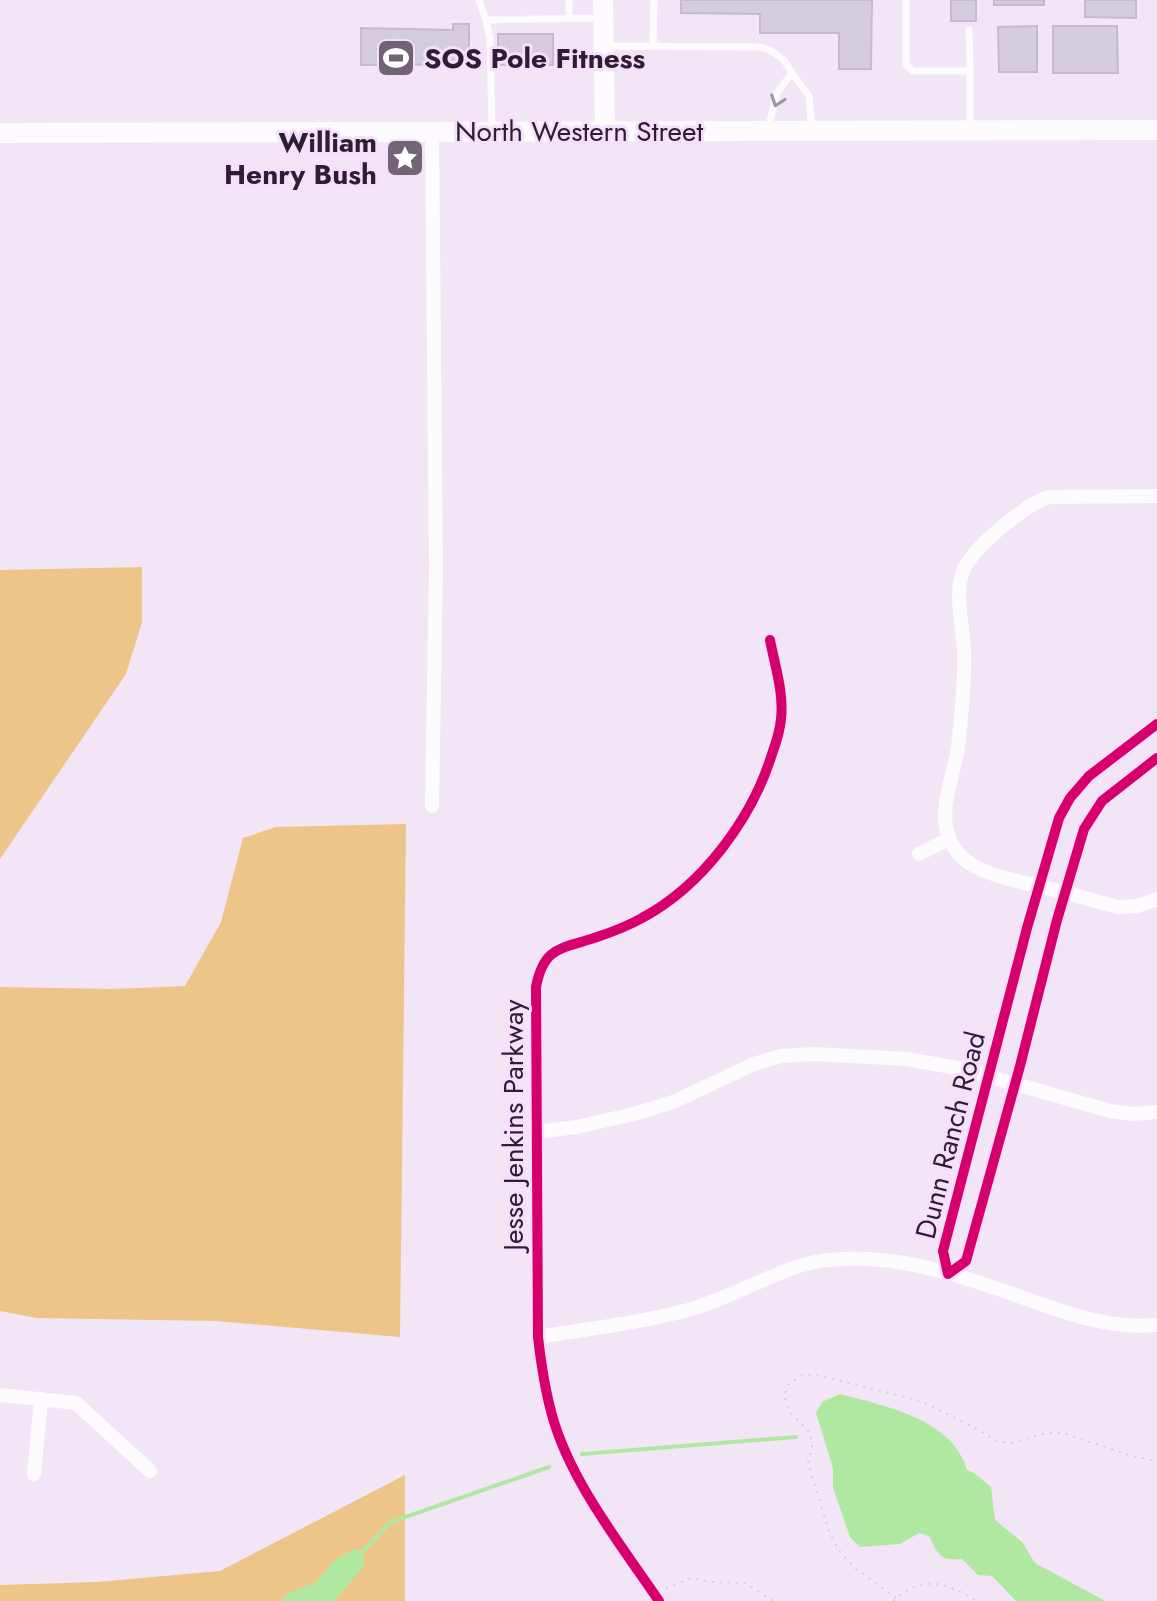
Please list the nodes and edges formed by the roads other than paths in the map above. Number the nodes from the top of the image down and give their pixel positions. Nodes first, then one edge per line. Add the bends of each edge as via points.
1 (479, 0) edge
2 (569, 0) edge
3 (654, 0) edge
4 (906, 0) edge
5 (603, 9) edge
6 (569, 18) junction
7 (486, 20) junction
8 (969, 30) dead end
9 (604, 46) junction
10 (653, 46) junction
11 (970, 71) junction
12 (792, 73) junction
13 (1157, 130) edge
14 (605, 131) junction
15 (768, 131) junction
16 (812, 131) junction
17 (970, 131) junction
18 (432, 132) junction
19 (492, 132) junction
20 (0, 133) edge
21 (1157, 496) edge
22 (770, 640) dead end
23 (1157, 724) edge
24 (1157, 758) edge
25 (432, 806) dead end
26 (949, 839) junction
27 (919, 854) dead end
28 (1052, 889) junction
29 (1157, 899) edge
30 (989, 1077) junction
31 (1015, 1083) junction
32 (1157, 1112) edge
33 (537, 1132) junction
34 (948, 1274) junction
35 (1157, 1325) edge
36 (538, 1337) junction
37 (0, 1395) edge
38 (41, 1399) junction
39 (150, 1471) dead end
40 (34, 1474) dead end
41 (657, 1599) edge

1 - 7 lane
2 - 6 lane
3 - 10 lane
4 - 11 lane via 909,68
5 - 6 lane
5 - 9 main road
6 - 7 lane
7 - 19 lane
8 - 11 lane
9 - 10 lane
9 - 14 main road
10 - 12 lane via 761,47 784,60
11 - 17 lane
12 -> 15 lane via 777,93
12 - 16 lane via 809,96
13 - 17 main road, North Western Street
14 - 15 main road, North Western Street
14 - 19 main road, North Western Street
15 - 16 main road, North Western Street
16 - 17 main road, North Western Street
18 - 19 main road, North Western Street
18 - 20 main road, North Western Street
18 - 25 street
21 - 26 street via 1043,499 986,542 965,567 959,586 961,718 945,805
22 - 33 street, Jesse Jenkins Parkway via 781,722 758,794 738,827 661,906 609,933 558,949 539,974
23 - 28 street, Dunn Ranch Road via 1089,776 1070,798 1059,818
24 - 28 street, Dunn Ranch Road via 1112,791 1095,811
26 - 27 street
26 - 28 street via 956,852 979,868
28 - 29 street via 1127,908
28 - 30 street, Dunn Ranch Road
28 - 31 street, Dunn Ranch Road
30 - 31 street
30 - 33 street via 907,1059 781,1056 673,1102 606,1121
30 - 34 street, Dunn Ranch Road via 943,1251
31 - 32 street via 1110,1111
31 - 34 street, Dunn Ranch Road via 966,1261
33 - 36 street, Jesse Jenkins Parkway
34 - 35 street via 1077,1316 1119,1325
34 - 36 street via 871,1259 818,1262 689,1309
36 - 41 street, Jesse Jenkins Parkway via 552,1417 567,1455 600,1517
37 - 38 street
38 - 39 street via 76,1403
38 - 40 street

